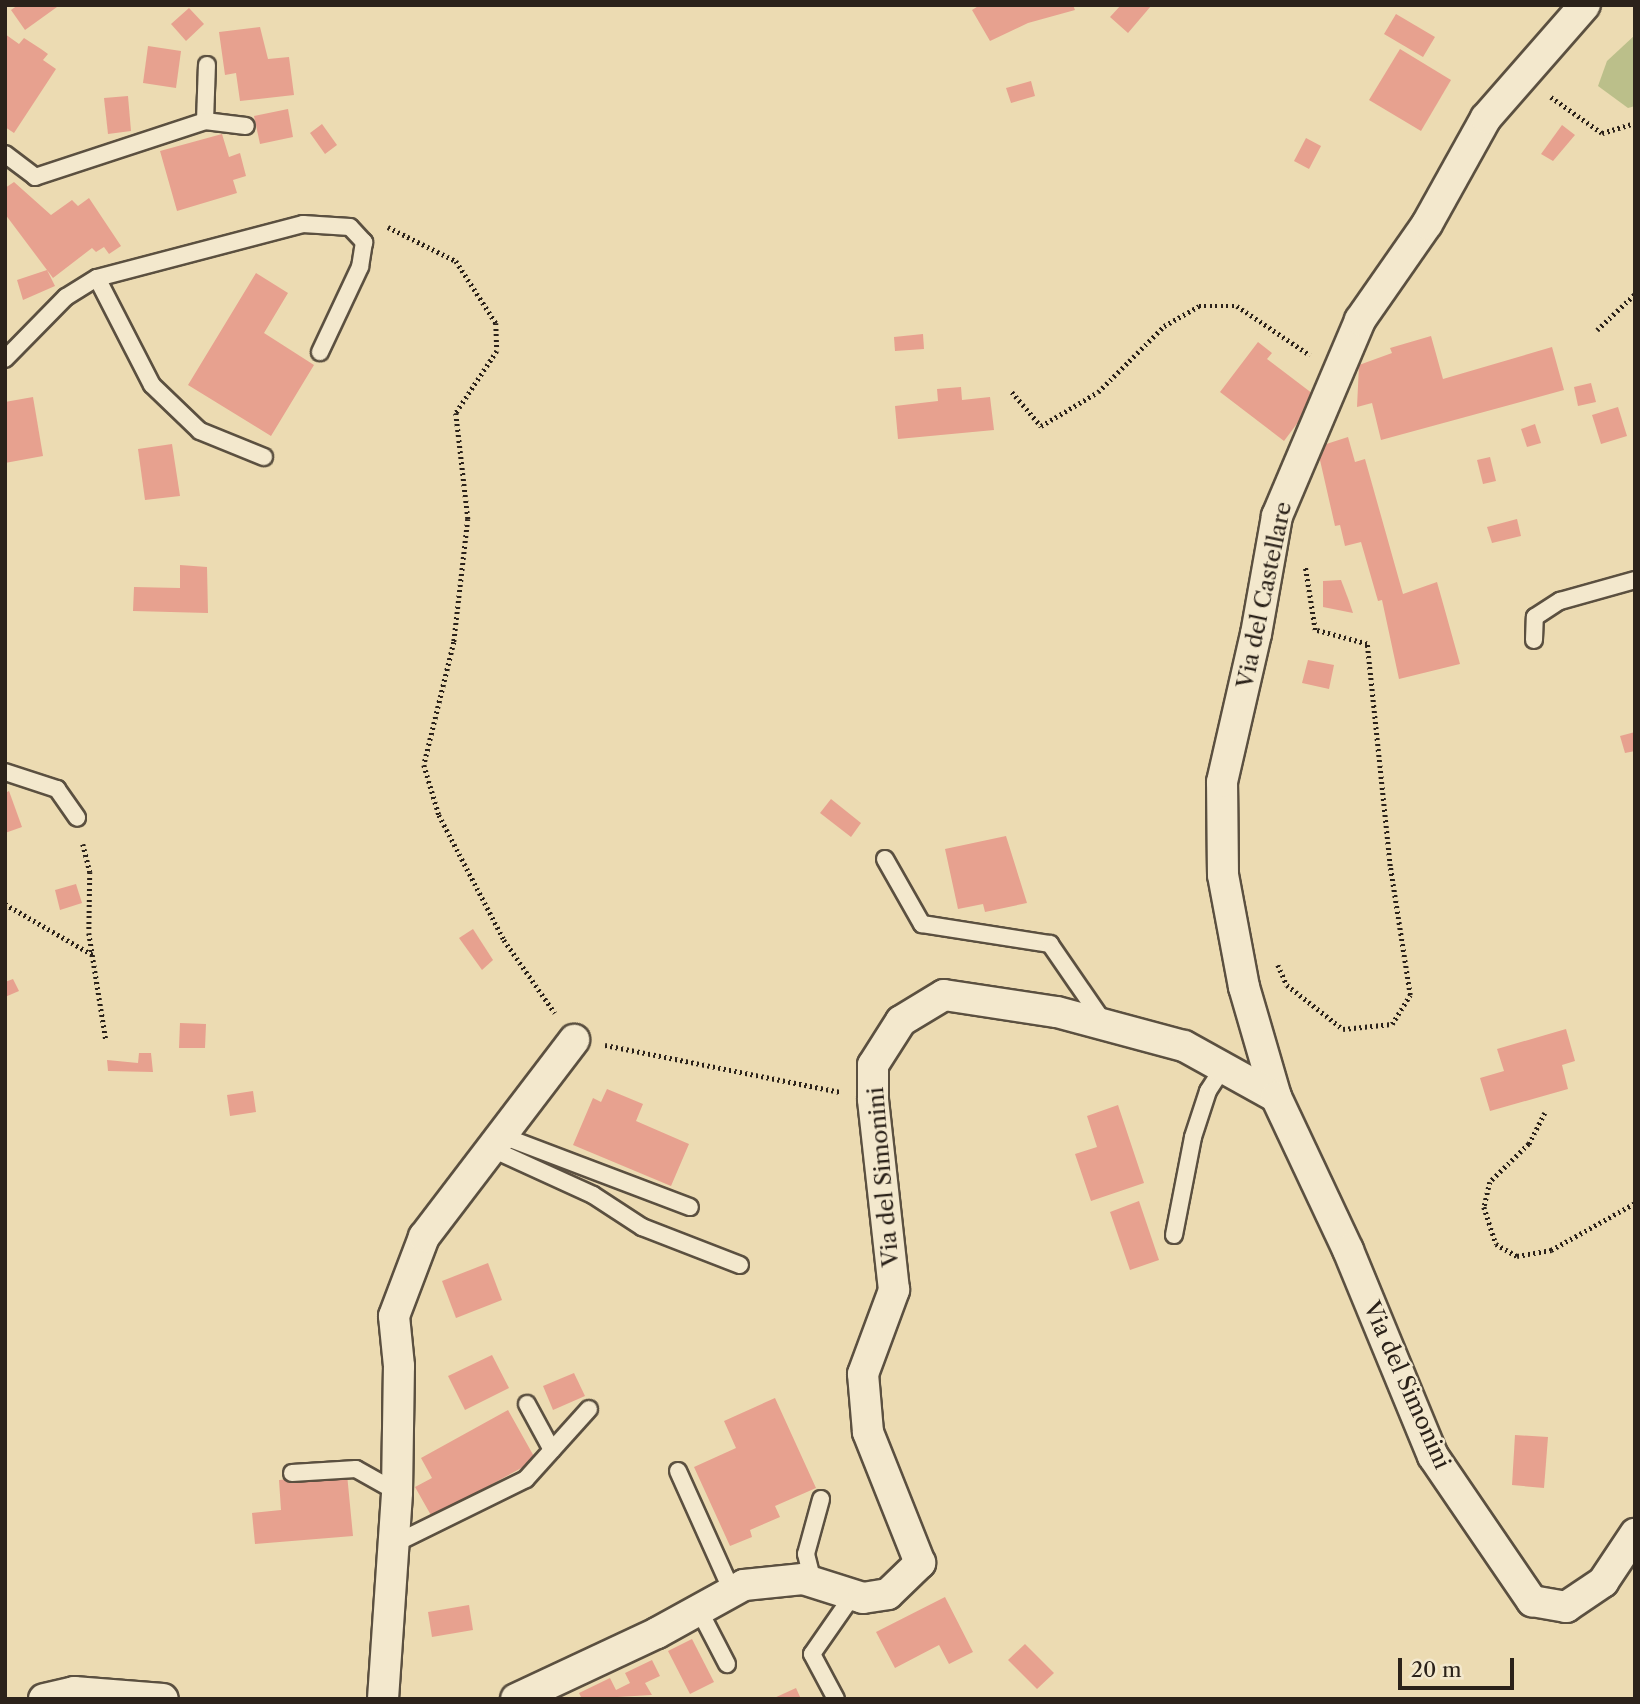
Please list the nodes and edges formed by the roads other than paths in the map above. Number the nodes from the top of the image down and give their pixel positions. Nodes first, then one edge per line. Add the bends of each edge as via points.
1 (1585, 5) edge
2 (207, 65) dead end
3 (205, 121) junction
4 (246, 127) dead end
5 (5, 154) edge
6 (97, 278) junction
7 (320, 352) dead end
8 (5, 359) edge
9 (264, 457) dead end
10 (1635, 580) edge
11 (1534, 640) dead end
12 (5, 772) edge
13 (77, 818) road end
14 (885, 859) dead end
15 (1106, 1025) junction
16 (574, 1040) road end
17 (1223, 1068) junction
18 (1276, 1097) junction
19 (495, 1141) junction
20 (690, 1208) dead end
21 (1174, 1236) dead end
22 (740, 1265) dead end
23 (527, 1404) dead end
24 (589, 1409) dead end
25 (552, 1450) junction
26 (678, 1471) dead end
27 (292, 1474) dead end
28 (397, 1492) junction
29 (821, 1499) dead end
30 (1635, 1534) edge
31 (394, 1544) junction
32 (813, 1582) junction
33 (732, 1591) junction
34 (853, 1595) junction
35 (699, 1610) junction
36 (727, 1664) dead end
37 (533, 1695) edge
38 (44, 1699) edge
39 (163, 1699) edge
40 (383, 1699) edge
41 (836, 1699) edge

1 - 18 street, Via del Castellare via 1486,118 1427,224 1360,320 1277,516 1256,635 1222,782 1223,875 1244,987
2 - 3 lane
3 - 4 lane
3 - 5 lane via 35,177
6 - 7 lane via 303,224 350,227 364,242 360,267
6 - 8 lane via 66,297
6 - 9 lane via 152,385 200,431
10 - 11 lane via 1560,601 1535,617
12 - 13 lane via 57,789
14 - 15 lane via 922,924 1050,944
15 - 17 street, Via del Simonini via 1184,1046
15 - 34 street, Via del Simonini via 1057,1012 944,995 901,1021 873,1065 894,1290 863,1374 868,1432 920,1563 888,1594
16 - 19 street
17 - 18 street, Via del Simonini
17 - 21 lane via 1208,1091 1194,1137
18 - 30 street, Via del Simonini via 1348,1250 1433,1457 1532,1601 1566,1607 1603,1582
19 - 20 lane
19 - 22 lane via 642,1227
19 - 28 street via 424,1237 394,1316 399,1366
23 - 25 lane
24 - 25 lane
25 - 31 lane via 526,1479
26 - 33 lane
27 - 28 lane via 355,1469
28 - 31 street
29 - 32 lane via 806,1554
31 - 40 street
32 - 33 street, Via del Simonini via 744,1585
32 - 34 street, Via del Simonini
33 - 35 street, Via del Simonini
34 - 41 lane via 812,1654
35 - 36 lane
35 - 37 street, Via del Simonini
38 - 39 street via 74,1692

